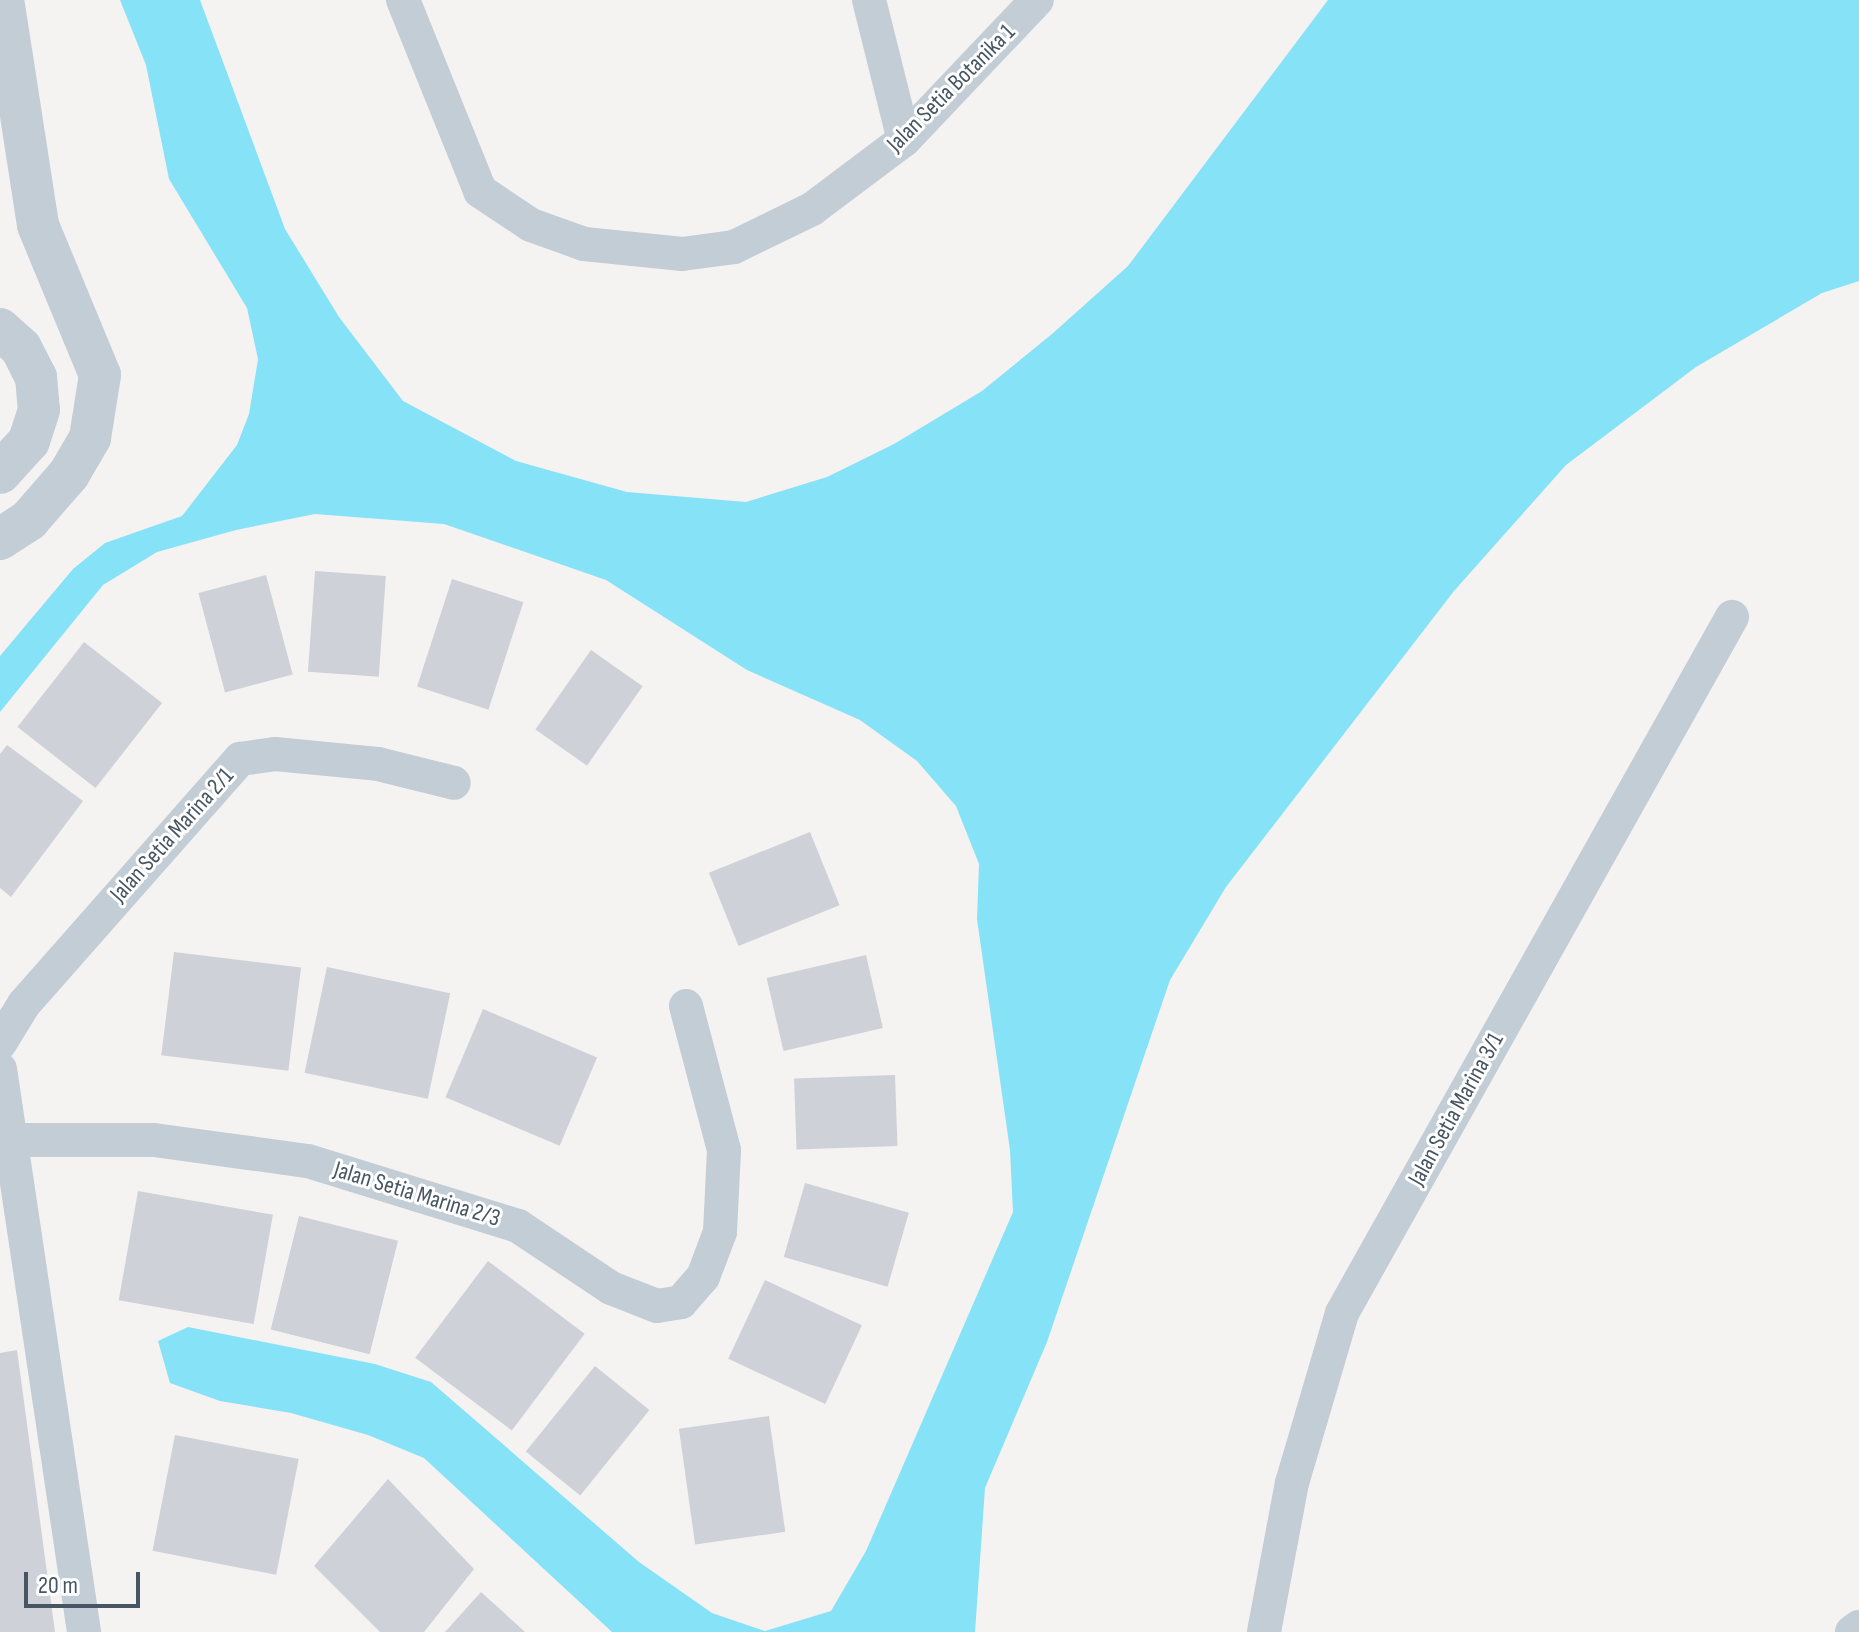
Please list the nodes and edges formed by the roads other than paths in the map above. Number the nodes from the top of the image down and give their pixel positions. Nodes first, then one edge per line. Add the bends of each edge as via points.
1 (3, 0) edge
2 (403, 0) edge
3 (869, 0) edge
4 (1037, 0) edge
5 (904, 140) junction
6 (0, 329) edge
7 (0, 473) edge
8 (0, 539) edge
9 (1732, 617) dead end
10 (454, 783) dead end
11 (686, 1006) dead end
12 (0, 1043) edge
13 (0, 1069) edge
14 (13, 1140) junction
15 (1859, 1627) edge
16 (84, 1632) edge
17 (1264, 1632) edge
18 (1852, 1632) edge

1 - 8 street via 38,225 100,375 90,438 69,474 29,520
2 - 5 street, Jalan Setia Botanika 1 via 480,191 531,225 584,244 682,254 734,247 812,209
3 - 5 street
4 - 5 street, Jalan Setia Botanika 1
6 - 7 street via 21,348 36,377 39,410 29,441
9 - 17 street, Jalan Setia Marina 3/1 via 1342,1313 1292,1483
10 - 12 street, Jalan Setia Marina 2/1 via 378,764 275,754 240,759 24,1004
11 - 14 street, Jalan Setia Marina 2/3 via 724,1150 720,1232 703,1277 681,1302 657,1306 611,1288 505,1221 308,1161 154,1140
13 - 14 street
14 - 16 street
15 - 18 street

